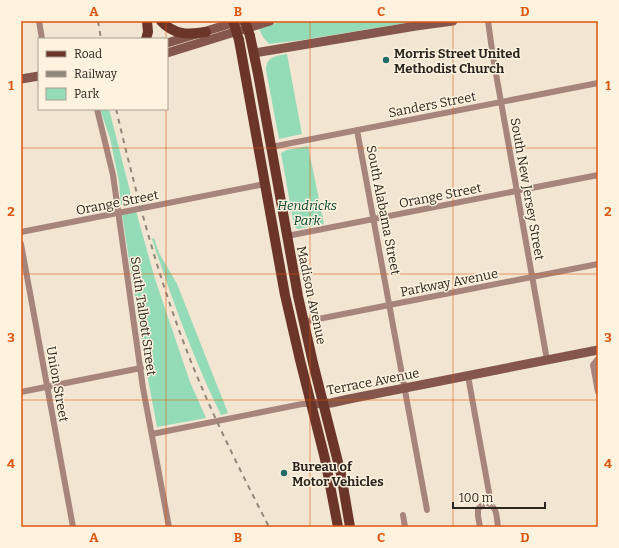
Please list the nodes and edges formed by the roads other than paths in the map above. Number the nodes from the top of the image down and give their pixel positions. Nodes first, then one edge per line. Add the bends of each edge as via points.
1 (38, 21) edge
2 (146, 21) edge
3 (161, 21) edge
4 (233, 21) edge
5 (239, 21) edge
6 (245, 21) edge
7 (270, 21) edge
8 (453, 21) edge
9 (488, 21) edge
10 (444, 22) edge
11 (206, 32) junction
12 (42, 38) edge
13 (146, 38) edge
14 (168, 43) edge
15 (168, 53) edge
16 (254, 53) junction
17 (38, 76) edge
18 (21, 79) edge
19 (598, 82) edge
20 (501, 102) junction
21 (97, 110) edge
22 (358, 130) junction
23 (271, 147) junction
24 (598, 175) edge
25 (265, 184) junction
26 (517, 191) junction
27 (118, 213) junction
28 (375, 219) junction
29 (21, 232) edge
30 (287, 236) junction
31 (21, 244) edge
32 (598, 264) edge
33 (533, 277) junction
34 (390, 305) junction
35 (303, 322) junction
36 (598, 350) edge
37 (598, 353) edge
38 (598, 359) edge
39 (547, 360) junction
40 (141, 368) junction
41 (468, 376) junction
42 (47, 386) junction
43 (405, 388) junction
44 (21, 392) edge
45 (598, 392) edge
46 (311, 404) junction
47 (324, 404) junction
48 (152, 434) junction
49 (485, 502) junction
50 (428, 510) dead end
51 (403, 515) dead end
52 (73, 527) edge
53 (169, 527) edge
54 (338, 527) edge
55 (350, 527) edge
56 (405, 527) edge
57 (480, 527) edge
58 (498, 527) edge

1 - 12 street
2 - 13 main road
3 - 11 main road via 179,33
4 - 25 main road, Madison Avenue, bridge via 239,40
5 - 11 main road
6 - 16 main road, Madison Avenue, bridge
7 - 15 main road
8 - 10 main road
9 - 20 street, South New Jersey Street
10 - 16 main road
11 - 14 main road
16 - 23 main road, Madison Avenue
17 - 18 main road
19 - 20 street, Sanders Street
20 - 22 street, Sanders Street
20 - 26 street, South New Jersey Street
21 - 27 street, South Talbott Street via 113,175
22 - 23 street, Sanders Street
22 - 28 street, South Alabama Street
23 - 30 main road, Madison Avenue
24 - 26 street, Orange Street
25 - 27 street, Orange Street
25 - 46 main road, Madison Avenue via 290,316
26 - 28 street, Orange Street
26 - 33 street, South New Jersey Street
27 - 29 street, Orange Street
27 - 40 street, South Talbott Street
28 - 30 street, Orange Street
28 - 34 street, South Alabama Street
30 - 35 main road, Madison Avenue
31 - 42 street, Union Street
32 - 33 street, Parkway Avenue
33 - 34 street, Parkway Avenue
33 - 39 street, South New Jersey Street
34 - 35 street, Parkway Avenue
34 - 43 street, South Alabama Street
35 - 47 main road, Madison Avenue
36 - 37 street
36 - 39 main road, Terrace Avenue
38 - 45 street via 593,365
39 - 41 main road, Terrace Avenue
40 - 42 street
40 - 48 street, South Talbott Street
41 - 43 main road, Terrace Avenue
41 - 49 street via 490,498
42 - 44 street
42 - 52 street, Union Street
43 - 47 main road, Terrace Avenue
43 - 50 street, South Alabama Street
46 - 47 main road, Terrace Avenue
46 - 48 street, Terrace Avenue
46 - 54 main road, Madison Avenue
47 - 55 main road, Madison Avenue via 341,474
48 - 53 street, South Talbott Street
49 - 57 street via 478,509
49 - 58 street via 493,505
51 - 56 street

